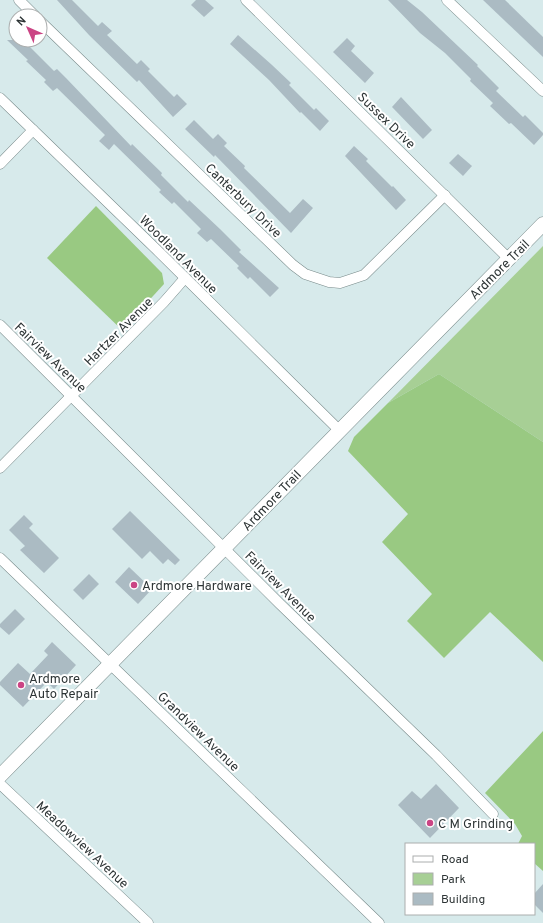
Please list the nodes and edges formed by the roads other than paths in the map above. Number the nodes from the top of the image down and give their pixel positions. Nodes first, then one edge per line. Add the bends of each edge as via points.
1 (19, 0) edge
2 (246, 0) edge
3 (447, 0) edge
4 (27, 8) edge
5 (48, 28) edge
6 (543, 91) edge
7 (0, 98) edge
8 (33, 130) junction
9 (0, 164) edge
10 (445, 196) junction
11 (543, 224) edge
12 (510, 259) junction
13 (185, 278) junction
14 (0, 325) edge
15 (72, 396) junction
16 (339, 430) junction
17 (0, 468) edge
18 (225, 548) junction
19 (0, 558) edge
20 (111, 663) junction
21 (0, 776) edge
22 (0, 784) edge
23 (493, 814) dead end
24 (148, 923) edge
25 (379, 923) edge

1 - 4 street
2 - 10 street, Sussex Drive
3 - 6 street
5 - 10 street, Canterbury Drive via 293,265 316,279 340,283 364,276
7 - 8 street, Woodland Avenue
8 - 9 street
8 - 13 street, Woodland Avenue
10 - 12 street, Sussex Drive
11 - 12 street, Ardmore Trail
12 - 16 street, Ardmore Trail
13 - 15 street, Hartzer Avenue
13 - 16 street, Woodland Avenue
14 - 15 street, Fairview Avenue
15 - 17 street, Hartzer Avenue
15 - 18 street, Fairview Avenue
16 - 18 street, Ardmore Trail
18 - 20 street, Ardmore Trail
18 - 23 street, Fairview Avenue via 436,754
19 - 20 street, Grandview Avenue
20 - 21 street, Ardmore Trail
20 - 25 street, Grandview Avenue
22 - 24 street, Meadowview Avenue

